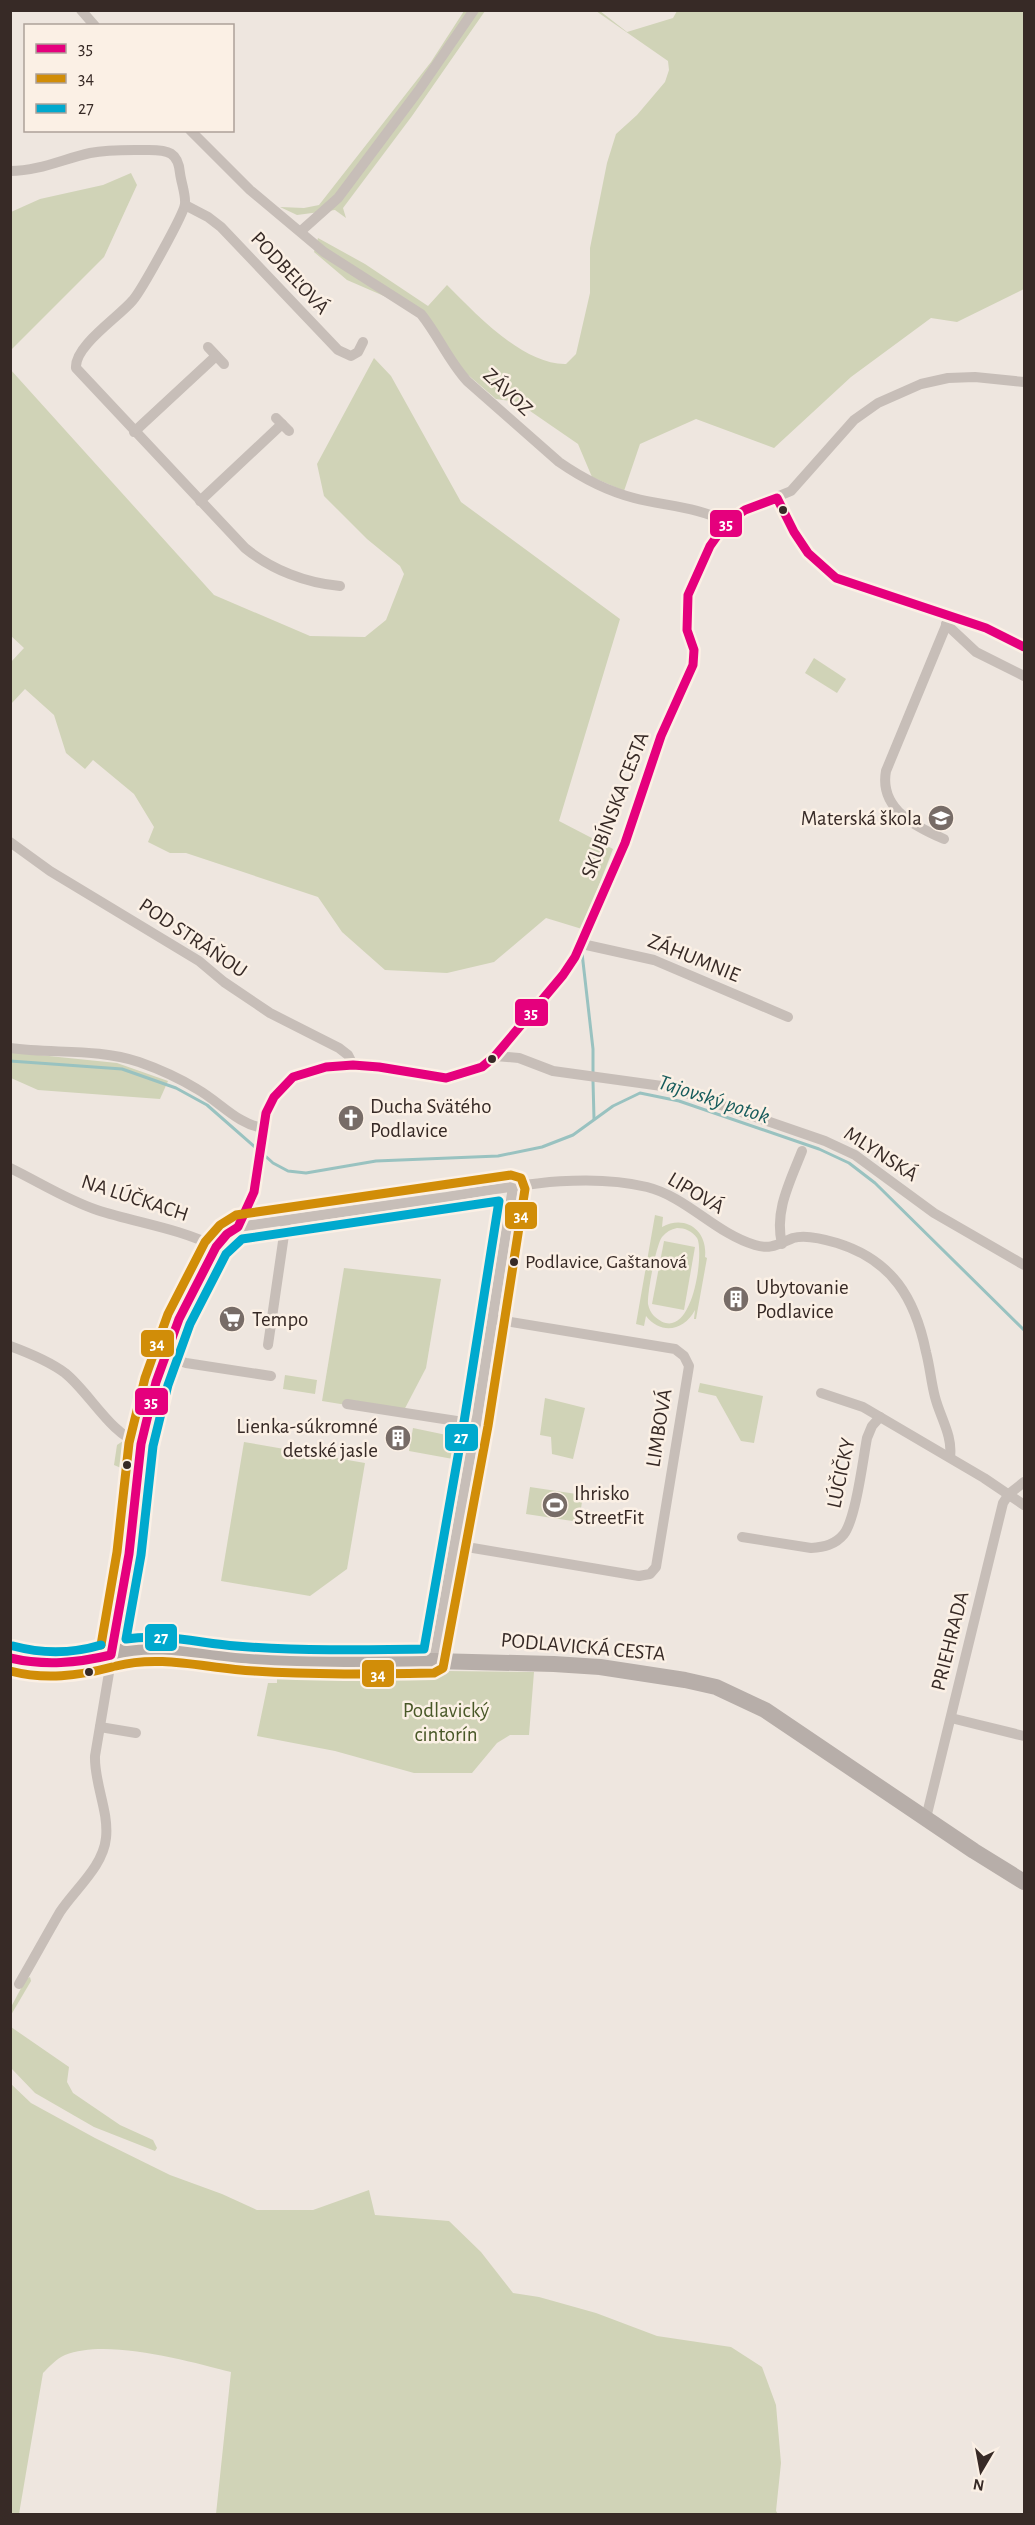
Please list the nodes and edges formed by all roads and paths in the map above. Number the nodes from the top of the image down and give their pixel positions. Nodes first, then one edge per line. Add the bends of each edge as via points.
1 (81, 10) edge
2 (474, 10) edge
3 (93, 24) edge
4 (192, 132) edge
5 (10, 171) edge
6 (185, 205) junction
7 (301, 231) junction
8 (363, 342) dead end
9 (216, 356) dead end
10 (1024, 382) edge
11 (283, 425) dead end
12 (134, 432) junction
13 (777, 498) junction
14 (200, 501) junction
15 (727, 522) junction
16 (340, 586) dead end
17 (948, 620) junction
18 (1024, 647) edge
19 (1024, 676) edge
20 (944, 839) dead end
21 (10, 842) edge
22 (582, 944) junction
23 (788, 1017) dead end
24 (10, 1048) edge
25 (495, 1056) junction
26 (353, 1065) junction
27 (264, 1128) junction
28 (802, 1151) dead end
29 (10, 1168) edge
30 (513, 1187) junction
31 (286, 1221) junction
32 (238, 1227) junction
33 (782, 1244) junction
34 (216, 1247) junction
35 (1024, 1265) edge
36 (493, 1319) junction
37 (268, 1345) dead end
38 (10, 1346) edge
39 (165, 1356) junction
40 (271, 1376) dead end
41 (821, 1393) dead end
42 (347, 1404) dead end
43 (880, 1417) junction
44 (476, 1424) junction
45 (141, 1444) junction
46 (950, 1457) junction
47 (1024, 1482) edge
48 (1009, 1494) junction
49 (1024, 1505) edge
50 (742, 1537) dead end
51 (455, 1545) junction
52 (111, 1655) junction
53 (10, 1658) edge
54 (434, 1661) junction
55 (951, 1718) junction
56 (100, 1727) junction
57 (136, 1733) dead end
58 (1024, 1736) edge
59 (926, 1818) junction
60 (1024, 1882) edge
61 (19, 1984) dead end

1 - 3 street
2 - 7 street via 338,198
4 - 7 street, ZÁVOZ via 250,190
5 - 6 street via 93,153 165,150 178,160
6 - 8 street, PODBEĽOVÁ via 221,227 338,350 351,356
6 - 12 street via 141,290 80,351 75,362 78,373
7 - 15 street, ZÁVOZ via 346,268 421,314 467,381 541,448 574,472 619,494 703,511
9 - 12 street
10 - 13 street, SKUBÍNSKA CESTA via 961,376 911,388 878,403 860,415 802,481
11 - 14 street
12 - 14 street
13 - 15 street, SKUBÍNSKA CESTA via 745,510
13 - 17 street via 794,534 822,569 846,582
14 - 16 street via 237,541 260,559 309,581
15 - 22 street, SKUBÍNSKA CESTA via 710,546 688,595 687,630 694,650 693,665 661,736 625,843
17 - 18 street via 986,628
17 - 19 street via 976,652
17 - 20 street via 884,781 904,819
21 - 26 street, POD STRÁŇOU via 50,871 198,961 270,1013 339,1048 348,1054
22 - 23 street, ZÁHUMNIE via 654,960
22 - 25 street, SKUBÍNSKA CESTA via 563,975
24 - 27 street via 99,1052 138,1062 197,1089 246,1124
25 - 26 street, SKUBÍNSKA CESTA via 482,1066 446,1078
25 - 35 street, MLYNSKÁ via 519,1058 553,1071 669,1087 825,1141 855,1155 934,1213
26 - 27 street, SKUBÍNSKA CESTA via 326,1067 293,1077 274,1096
27 - 32 street, SKUBÍNSKA CESTA via 254,1192
28 - 33 street via 780,1209
29 - 34 street, NA LÚČKACH via 97,1210 198,1238
30 - 31 street, LIPOVÁ
30 - 33 street, LIPOVÁ via 565,1182 648,1188 674,1198 738,1238 765,1247
30 - 36 street
31 - 32 street, LIPOVÁ
31 - 37 street
32 - 34 street
33 - 46 street, LIPOVÁ via 806,1237 838,1243 868,1256 890,1272 908,1298 920,1328 935,1399 949,1437
34 - 39 street
36 - 44 street
36 - 51 street, LIMBOVÁ via 675,1350 684,1356 689,1366 656,1567 650,1574 639,1576
38 - 45 street via 66,1374 119,1430
39 - 40 street
39 - 45 street
41 - 43 street, LÚČIČKY via 854,1402
42 - 44 street
43 - 46 street
43 - 50 street, LÚČIČKY via 867,1438 849,1524 839,1539 831,1545 811,1548
44 - 51 street
45 - 52 street via 129,1554
46 - 48 street
47 - 48 street
48 - 49 street
48 - 55 street, PRIEHRADA via 1003,1503
51 - 54 street
52 - 53 main road, PODLAVICKÁ CESTA via 72,1664 37,1664
52 - 54 main road, PODLAVICKÁ CESTA via 148,1648 300,1662
52 - 56 street
54 - 59 main road, PODLAVICKÁ CESTA via 600,1667 716,1687 765,1710
55 - 58 street
55 - 59 street, PRIEHRADA
56 - 57 street
56 - 61 street via 95,1764 106,1840 99,1860 69,1899
59 - 60 main road, PODLAVICKÁ CESTA

